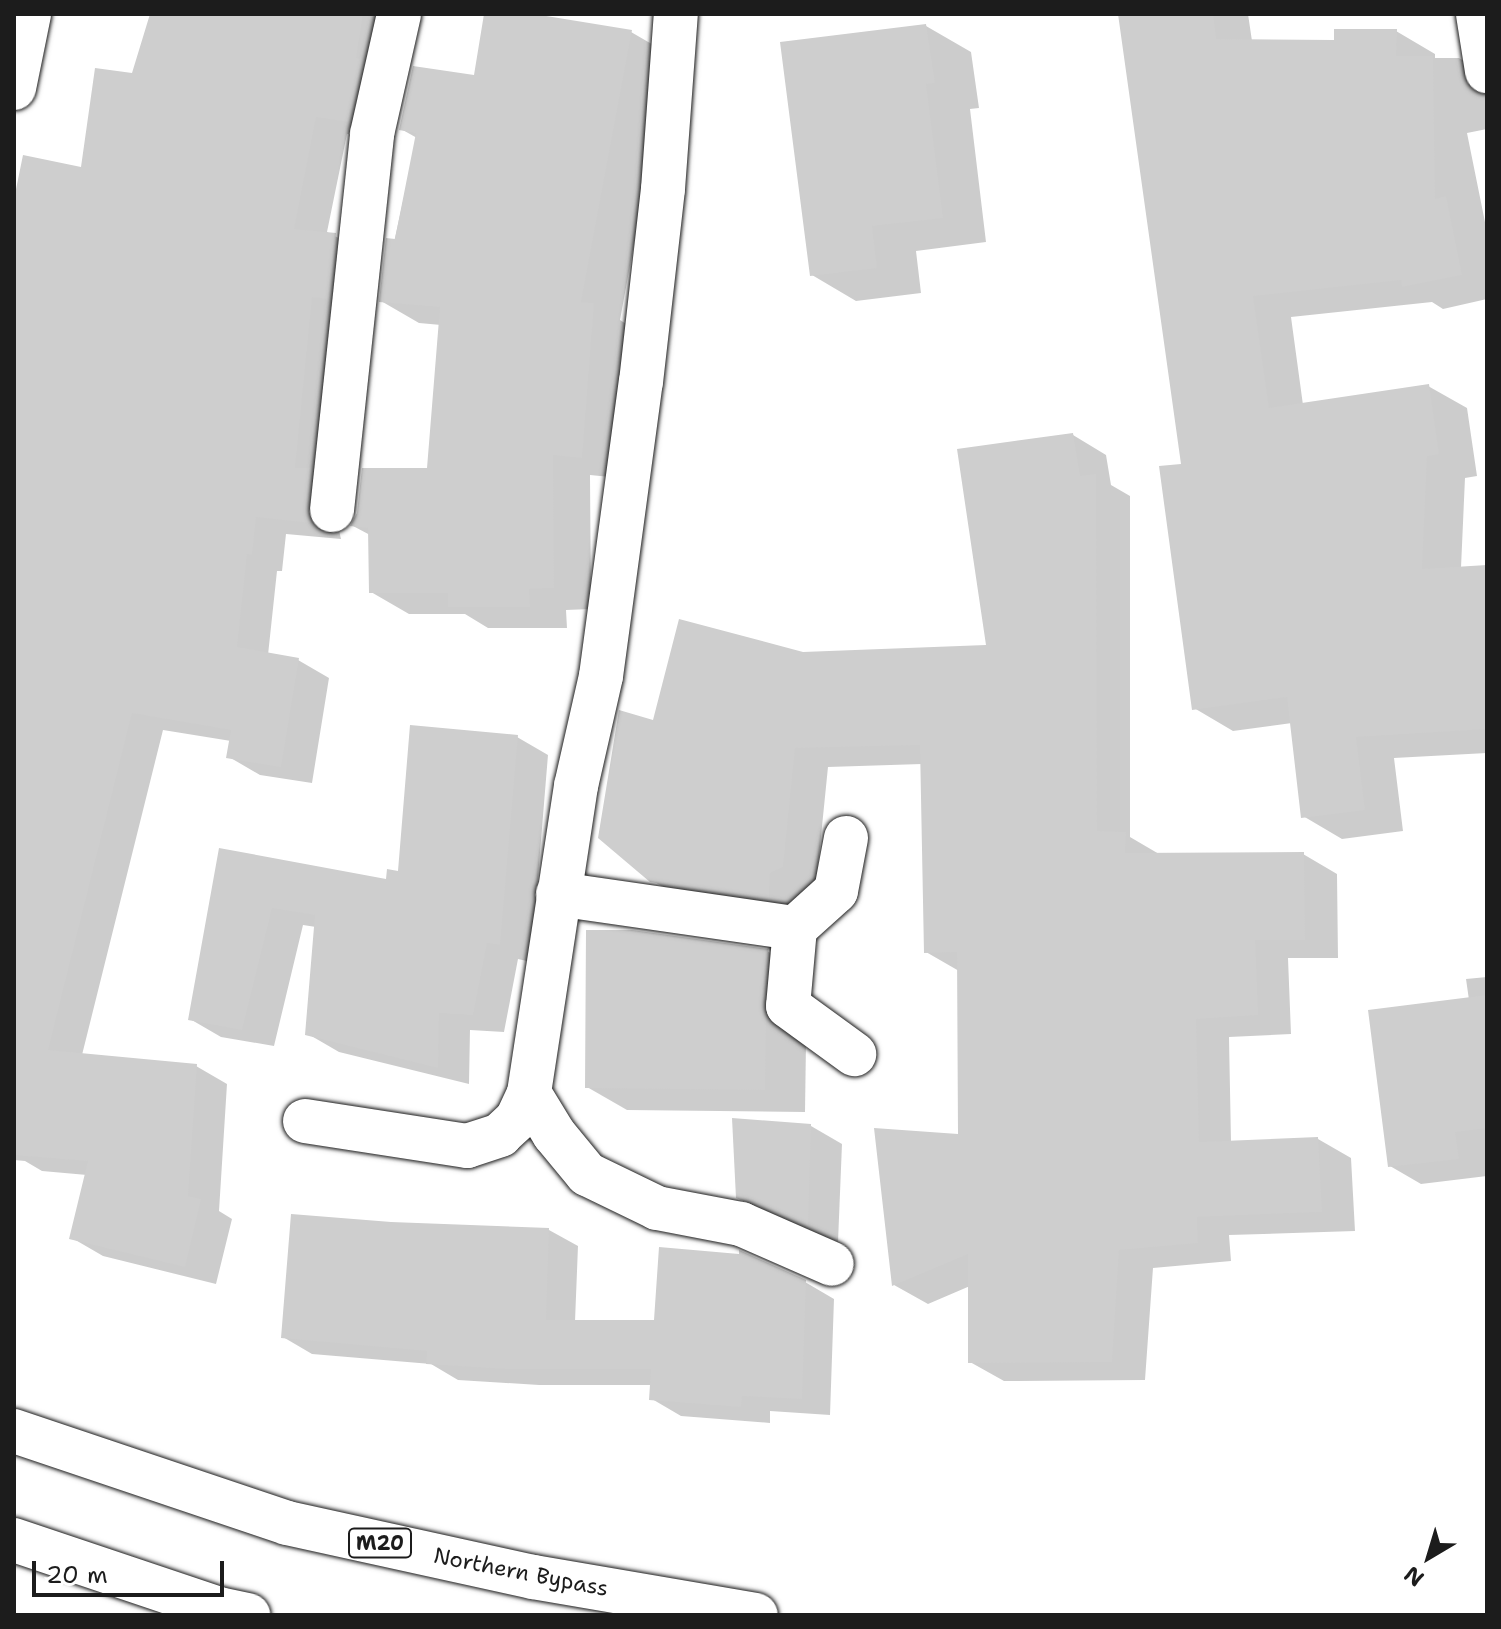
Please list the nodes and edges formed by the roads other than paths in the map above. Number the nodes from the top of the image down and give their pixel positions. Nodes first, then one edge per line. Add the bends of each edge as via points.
1 (29, 14) edge
2 (399, 14) edge
3 (676, 14) edge
4 (1478, 14) edge
5 (1487, 71) edge
6 (14, 88) edge
7 (332, 510) dead end
8 (846, 838) dead end
9 (558, 894) junction
10 (795, 928) junction
11 (854, 1054) dead end
12 (529, 1093) junction
13 (305, 1121) dead end
14 (832, 1264) dead end
15 (14, 1431) edge
16 (14, 1540) edge
17 (248, 1615) edge
18 (756, 1615) edge

1 - 6 main road
2 - 7 main road via 372,134
3 - 9 main road via 641,382 601,676
4 - 5 main road
8 - 10 main road via 836,891
9 - 10 main road
9 - 12 main road
10 - 11 main road via 788,1006
12 - 13 main road via 517,1119 500,1135 467,1146
12 - 14 main road via 587,1174 657,1208 741,1224
15 - 18 main road, Northern Bypass / M20 via 287,1523 533,1577
16 - 17 main road

